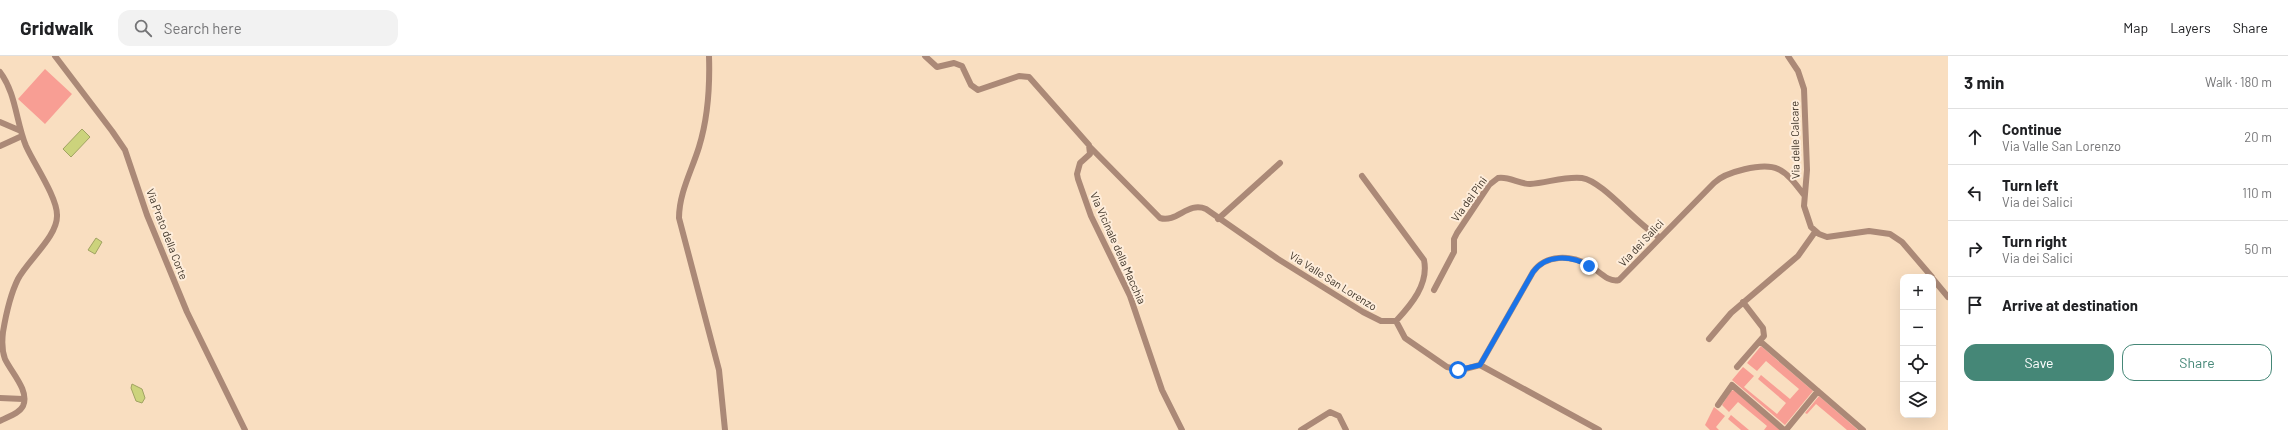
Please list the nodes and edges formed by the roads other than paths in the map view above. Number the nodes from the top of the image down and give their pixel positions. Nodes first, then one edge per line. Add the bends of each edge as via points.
1 (55, 56) edge
2 (709, 56) edge
3 (926, 56) edge
4 (1788, 56) edge
5 (0, 72) edge
6 (0, 122) edge
7 (22, 134) junction
8 (0, 146) edge
9 (1090, 147) junction
10 (1280, 163) dead end
11 (1362, 176) dead end
12 (1804, 195) junction
13 (1218, 219) junction
14 (1815, 232) junction
15 (1659, 237) junction
16 (1929, 274) edge
17 (1936, 283) edge
18 (1434, 290) dead end
19 (1948, 298) edge
20 (1743, 302) junction
21 (1396, 321) junction
22 (2, 325) edge
23 (1709, 339) dead end
24 (1761, 342) junction
25 (1480, 365) junction
26 (1737, 367) dead end
27 (1818, 391) junction
28 (0, 398) edge
29 (23, 399) junction
30 (1718, 405) dead end
31 (0, 421) edge
32 (245, 430) edge
33 (725, 430) edge
34 (1182, 430) edge
35 (1301, 430) edge
36 (1346, 430) edge
37 (1599, 430) edge
38 (1785, 430) edge
39 (1863, 430) edge

1 - 32 street, Via Prato della Corte via 125,150 147,214 187,312
2 - 33 street via 705,122 700,145 681,198 679,218 718,362
3 - 9 street via 937,67 954,63 962,66 971,85 978,90 1019,76 1027,76
4 - 12 street, Via delle Calcare via 1798,71 1804,89 1807,170
5 - 7 street via 9,88
6 - 7 street
7 - 8 street
7 - 22 street via 55,204 57,218 54,230 15,285
9 - 13 street, Via Valle San Lorenzo via 1160,218 1170,218 1198,206
9 - 34 street, Via Vicinale della Macchia via 1090,154 1083,159 1078,168 1078,179 1090,216 1130,296 1162,390
10 - 13 street
11 - 21 street via 1419,251 1425,263 1424,275 1415,298
12 - 14 street, Via delle Calcare via 1805,214
12 - 15 street, Via dei Salici via 1789,177 1776,168 1757,168 1729,173 1716,180
13 - 21 street, Via Valle San Lorenzo via 1373,318 1384,322
14 - 16 street via 1830,237 1869,231 1890,234 1902,242
14 - 20 street via 1798,256
15 - 18 street, Via dei Pini via 1588,179 1575,178 1528,184 1498,178 1489,185 1456,236 1454,252
15 - 25 street, Via dei Salici via 1617,281 1576,260 1553,259 1542,262 1533,272
17 - 19 street
20 - 23 street
20 - 24 street via 1763,328 1764,336
21 - 25 street via 1405,338 1447,367 1461,370
22 - 29 street via 4,354 21,388
24 - 26 street
24 - 27 street
25 - 37 street
27 - 38 street
27 - 39 street
28 - 29 street
29 - 31 street via 20,410
30 - 38 street via 1732,385
35 - 36 street via 1325,414 1335,412

